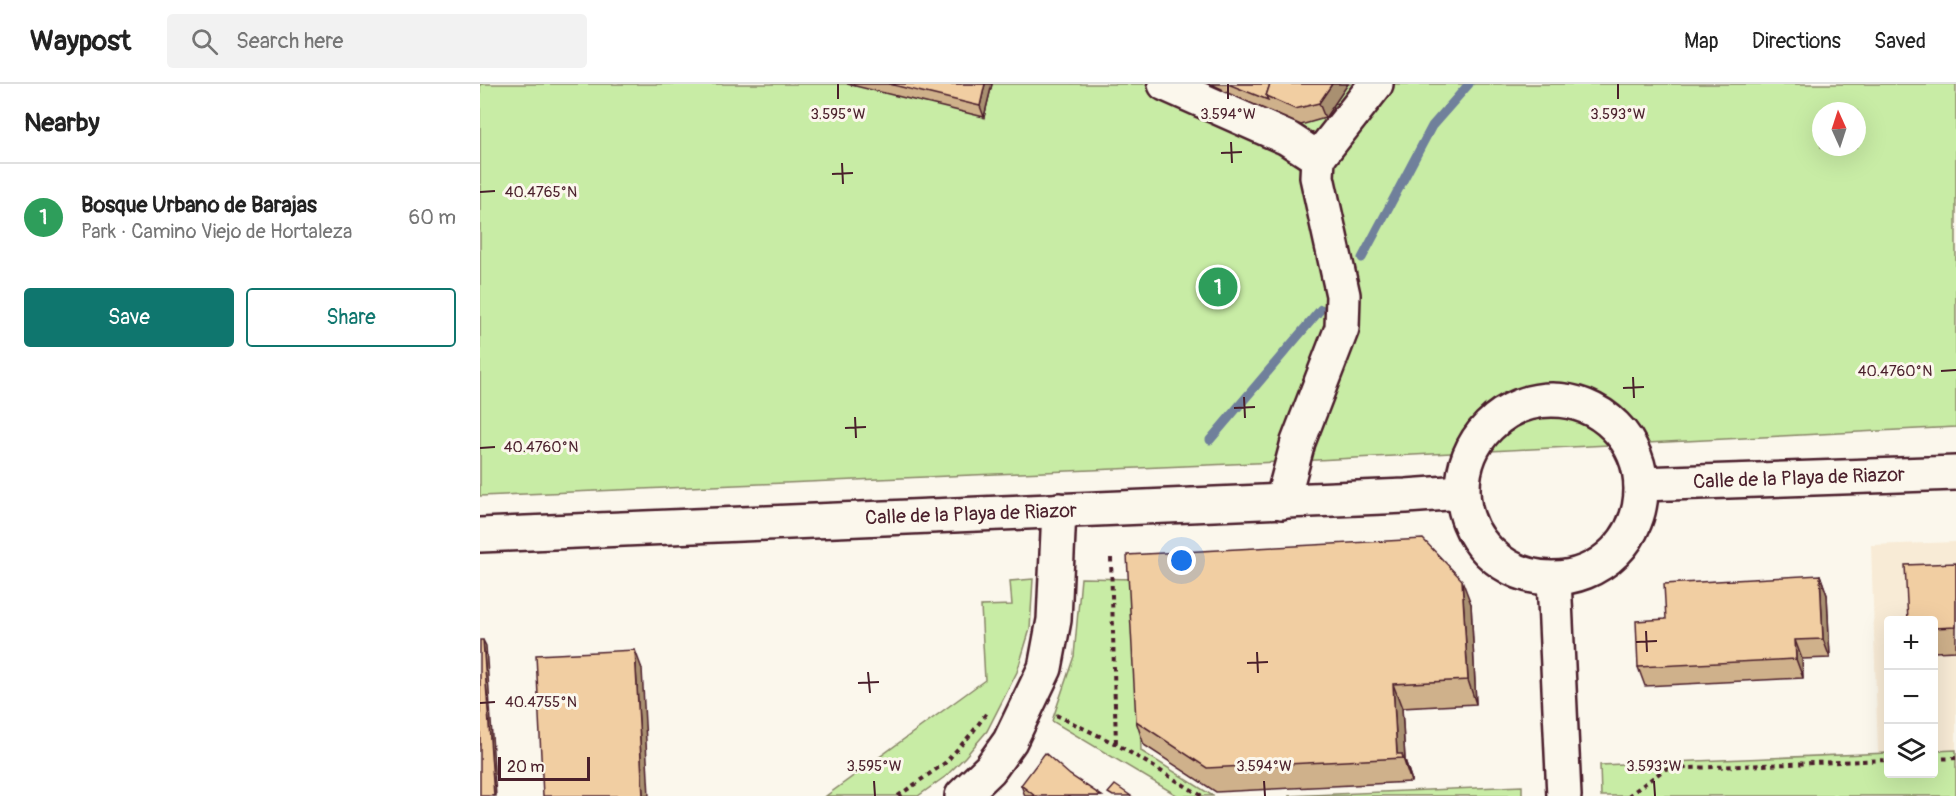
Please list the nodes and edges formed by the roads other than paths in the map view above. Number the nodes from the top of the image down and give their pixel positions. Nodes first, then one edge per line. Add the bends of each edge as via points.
1 (1165, 84) edge
2 (1376, 84) edge
3 (1318, 158) junction
4 (1956, 473) edge
5 (1641, 484) junction
6 (1462, 492) junction
7 (1281, 502) junction
8 (1059, 510) junction
9 (480, 536) edge
10 (1554, 579) junction
11 (962, 796) edge
12 (1564, 796) edge

1 - 3 street via 1287,138
2 - 3 street
3 - 7 street via 1317,177 1343,295 1342,328 1298,442
4 - 5 street, Calle de la Playa de Riazor
5 - 6 street via 1634,454 1617,428 1593,410 1563,401 1533,403 1504,414 1482,434 1467,461
5 - 10 street via 1637,519 1618,550 1589,571
6 - 7 street, Calle de la Playa de Riazor
6 - 10 street via 1466,514 1490,554 1509,568
7 - 8 street, Calle de la Playa de Riazor
8 - 9 street, Calle de la Playa de Riazor
8 - 11 street via 1054,620 1045,668 1011,741
10 - 12 street

